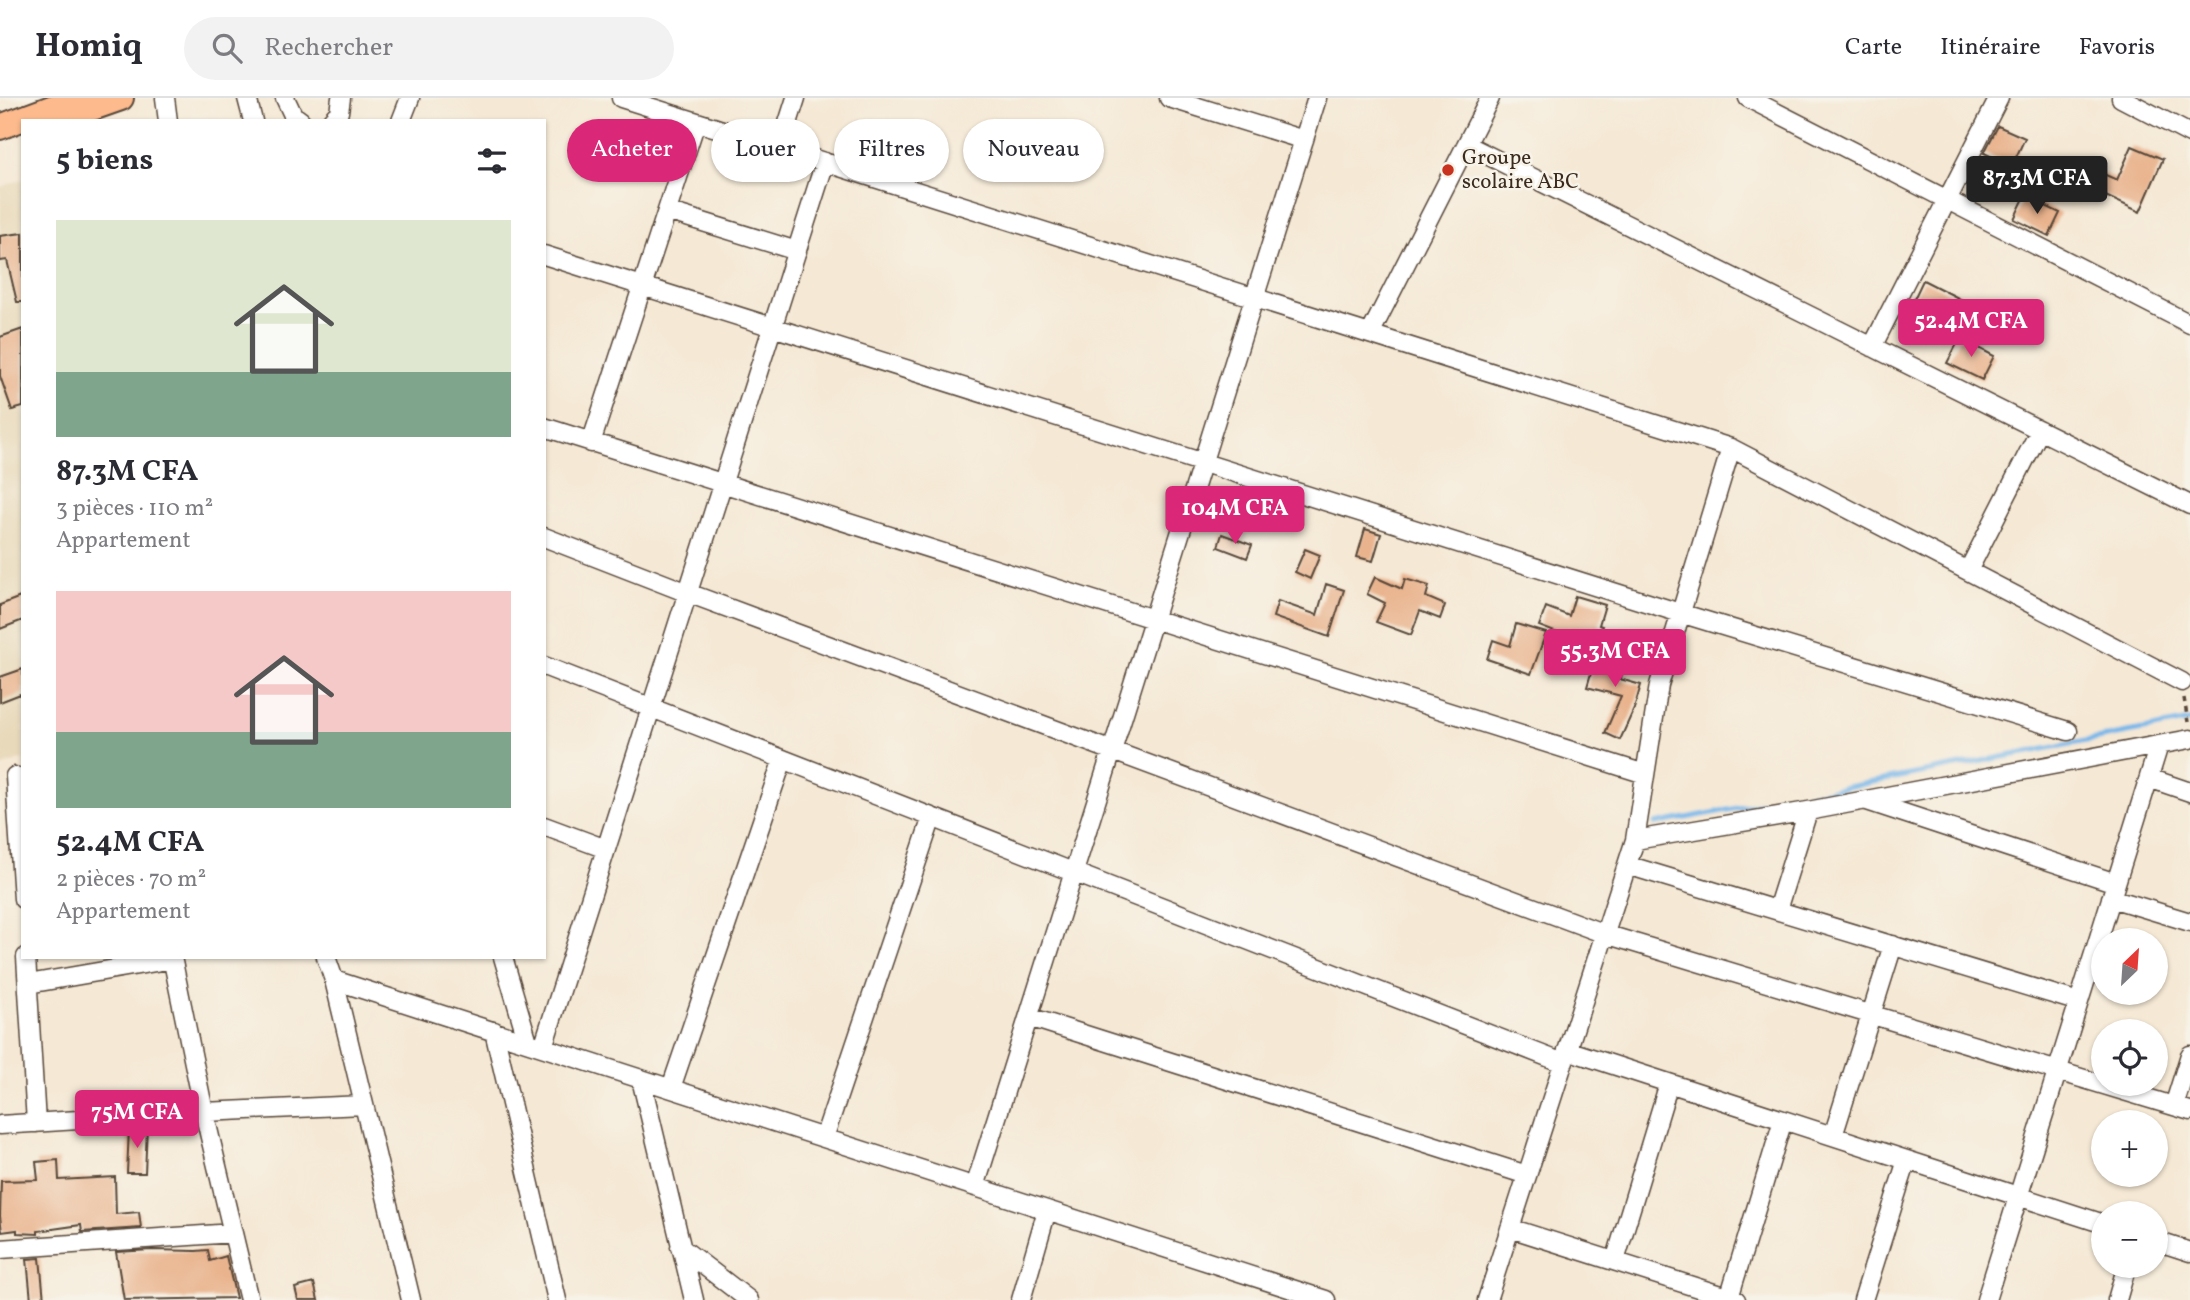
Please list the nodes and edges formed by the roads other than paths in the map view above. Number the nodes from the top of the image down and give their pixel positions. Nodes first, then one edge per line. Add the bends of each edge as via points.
1 (121, 98) edge
2 (165, 98) edge
3 (247, 98) edge
4 (285, 98) edge
5 (341, 98) edge
6 (410, 98) edge
7 (621, 98) edge
8 (796, 98) edge
9 (1169, 98) edge
10 (1317, 98) edge
11 (1490, 98) edge
12 (1748, 98) edge
13 (1999, 98) edge
14 (2121, 98) edge
15 (92, 109) edge
16 (51, 119) edge
17 (168, 119) edge
18 (252, 119) edge
19 (297, 119) edge
20 (333, 119) edge
21 (402, 119) edge
22 (687, 119) edge
23 (789, 119) edge
24 (21, 124) edge
25 (0, 127) edge
26 (21, 131) edge
27 (2190, 134) edge
28 (1304, 141) junction
29 (0, 142) edge
30 (1467, 145) junction
31 (820, 160) edge
32 (825, 162) junction
33 (676, 182) edge
34 (1947, 200) junction
35 (667, 211) junction
36 (797, 251) junction
37 (546, 256) edge
38 (642, 287) junction
39 (1255, 298) junction
40 (2190, 324) edge
41 (772, 328) junction
42 (1370, 334) junction
43 (1871, 347) junction
44 (546, 428) edge
45 (2039, 430) junction
46 (591, 443) junction
47 (1731, 448) junction
48 (1202, 463) junction
49 (722, 485) junction
50 (2190, 505) edge
51 (546, 538) edge
52 (1968, 571) junction
53 (688, 593) junction
54 (1680, 613) junction
55 (1153, 621) junction
56 (546, 667) edge
57 (2182, 682) dead end
58 (652, 708) junction
59 (2068, 731) dead end
60 (2190, 739) edge
61 (2159, 745) junction
62 (1112, 751) junction
63 (783, 759) junction
64 (1645, 774) junction
65 (13, 777) edge
66 (2148, 778) junction
67 (2190, 792) edge
68 (1865, 800) junction
69 (1808, 811) junction
70 (932, 817) junction
71 (546, 827) edge
72 (1635, 840) junction
73 (606, 849) junction
74 (1627, 864) junction
75 (1075, 873) junction
76 (21, 875) edge
77 (2114, 891) junction
78 (1777, 910) junction
79 (2190, 922) edge
80 (1605, 934) junction
81 (1893, 945) junction
82 (26, 959) edge
83 (167, 959) edge
84 (173, 959) edge
85 (327, 959) edge
86 (504, 959) edge
87 (334, 979) junction
88 (28, 984) junction
89 (2079, 1002) junction
90 (1871, 1014) junction
91 (1029, 1017) junction
92 (494, 1031) junction
93 (536, 1045) junction
94 (2190, 1055) edge
95 (1565, 1057) junction
96 (2057, 1070) junction
97 (641, 1079) junction
98 (1669, 1083) junction
99 (671, 1088) junction
100 (363, 1105) junction
101 (2182, 1108) edge
102 (204, 1112) junction
103 (1783, 1120) junction
104 (36, 1123) junction
105 (0, 1125) edge
106 (1833, 1136) junction
107 (824, 1138) junction
108 (1907, 1160) junction
109 (1527, 1175) junction
110 (975, 1187) junction
111 (2018, 1196) junction
112 (1047, 1210) junction
113 (2091, 1220) edge
114 (1510, 1228) junction
115 (233, 1233) junction
116 (2168, 1245) edge
117 (680, 1247) junction
118 (0, 1249) edge
119 (2190, 1252) edge
120 (1615, 1261) junction
121 (2123, 1278) edge
122 (1733, 1299) edge
123 (249, 1300) edge
124 (411, 1300) edge
125 (557, 1300) edge
126 (694, 1300) edge
127 (749, 1300) edge
128 (1021, 1300) edge
129 (1326, 1300) edge
130 (1487, 1300) edge
131 (1864, 1300) edge
132 (1986, 1300) edge
133 (2117, 1300) edge

1 - 15 highway
2 - 17 street
3 - 18 street
4 - 19 street
5 - 20 street
6 - 21 street
7 - 22 street
8 - 23 street
9 - 28 street
10 - 28 street
11 - 30 street
12 - 34 street
13 - 34 street
14 - 27 street
15 - 16 highway
24 - 25 highway
26 - 29 highway
28 - 39 street
30 - 42 street
30 - 43 street
31 - 32 street
32 - 36 street
32 - 39 street
33 - 35 street
34 - 40 street
34 - 43 street
35 - 36 street
35 - 38 street
36 - 41 street
37 - 38 street
38 - 41 street
38 - 46 street
39 - 42 street
39 - 48 street
41 - 48 street
41 - 49 street
42 - 47 street
43 - 45 street
44 - 46 street
45 - 50 street
45 - 52 street
46 - 49 street
47 - 52 street
47 - 54 street
48 - 54 street
48 - 55 street
49 - 53 street
49 - 55 street
51 - 53 street
52 - 57 street
53 - 58 street
53 - 62 street
54 - 59 street
54 - 64 street via 1659,685
55 - 62 street
55 - 64 street
56 - 58 street
58 - 63 street
58 - 73 street
60 - 61 street
61 - 66 street
61 - 68 street
62 - 75 street
62 - 80 street
63 - 70 street
63 - 99 street
64 - 72 street
65 - 76 street
66 - 67 street
66 - 77 street
68 - 69 street
68 - 77 street
69 - 72 street
69 - 78 street
70 - 75 street
70 - 107 street
71 - 73 street
72 - 74 street
73 - 93 street
74 - 78 street
74 - 80 street
75 - 91 street
75 - 95 street
77 - 79 street
77 - 89 street
78 - 81 street
80 - 90 street
80 - 95 street
81 - 89 street
81 - 90 street
82 - 88 street
83 - 88 street
84 - 102 street
85 - 87 street
86 - 93 street
87 - 92 street
87 - 100 street
88 - 104 street
89 - 96 street
90 - 96 street
90 - 106 street
91 - 109 street
91 - 110 street
92 - 93 street
92 - 125 street
93 - 97 street
94 - 101 street
95 - 98 street
95 - 109 street
96 - 101 street
96 - 111 street
97 - 99 street
97 - 117 street
98 - 103 street
98 - 120 street
99 - 107 street
100 - 102 street
100 - 124 street
102 - 104 street
102 - 115 street
103 - 106 street
103 - 122 street
104 - 105 street
106 - 108 street
107 - 110 street
108 - 111 street
108 - 131 street
109 - 114 street
110 - 112 street
111 - 113 street
111 - 132 street
112 - 128 street
112 - 129 street
114 - 120 street
114 - 130 street
115 - 118 street
115 - 123 street
116 - 119 street
117 - 126 street
117 - 127 street
120 - 122 street
121 - 133 street

